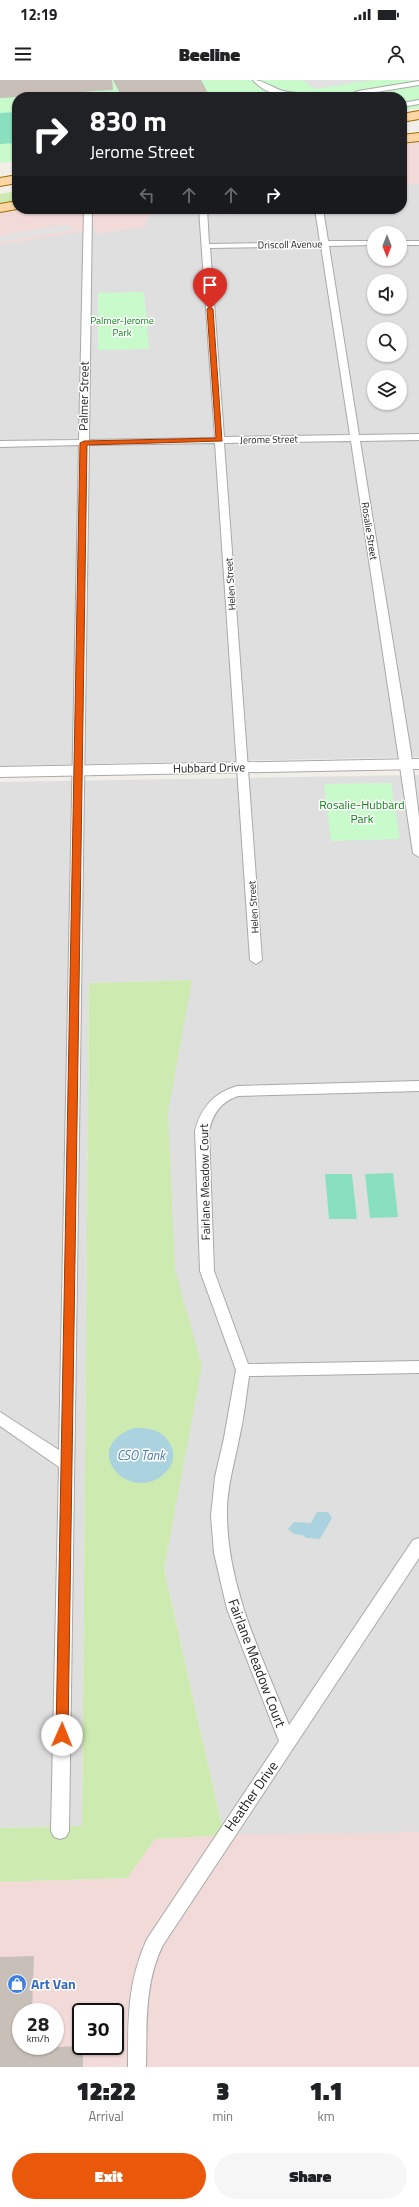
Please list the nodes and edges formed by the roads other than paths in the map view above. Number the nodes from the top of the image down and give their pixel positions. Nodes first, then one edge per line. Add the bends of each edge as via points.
1 (257, 80) edge
2 (419, 83) edge
3 (280, 92) edge
4 (364, 92) edge
5 (419, 102) edge
6 (407, 104) edge
7 (419, 116) edge
8 (407, 117) edge
9 (418, 138) edge
10 (407, 139) edge
11 (12, 180) edge
12 (0, 182) edge
13 (12, 188) edge
14 (0, 190) edge
15 (12, 206) edge
16 (0, 208) edge
17 (88, 214) edge
18 (203, 214) edge
19 (320, 214) edge
20 (367, 243) edge
21 (407, 243) edge
22 (419, 243) edge
23 (324, 244) junction
24 (206, 246) junction
25 (419, 437) edge
26 (355, 438) junction
27 (220, 440) junction
28 (84, 443) junction
29 (0, 444) edge
30 (412, 765) edge
31 (243, 767) junction
32 (79, 770) junction
33 (0, 772) edge
34 (419, 853) edge
35 (256, 960) dead end
36 (419, 1086) edge
37 (419, 1367) edge
38 (243, 1370) junction
39 (0, 1418) edge
40 (67, 1464) junction
41 (419, 1545) edge
42 (288, 1743) junction
43 (60, 1831) dead end
44 (137, 2067) edge

1 - 3 street via 267,88
2 - 4 street
5 - 6 street
7 - 8 main road
9 - 10 main road
11 - 12 main road
13 - 14 main road
15 - 16 main road
17 - 28 street, Palmer Street
18 - 24 street, Helen Street
19 - 23 street, Rosalie Street
20 - 23 street, Driscoll Avenue
21 - 22 street
23 - 24 street, Driscoll Avenue
23 - 26 street, Rosalie Street
24 - 27 street, Helen Street
25 - 26 street, Jerome Street
26 - 27 street, Jerome Street
26 - 30 street, Rosalie Street via 405,753
27 - 28 street, Jerome Street
27 - 31 street, Helen Street
28 - 29 street, Jerome Street
28 - 32 street, Palmer Street
30 - 31 street, Hubbard Drive
30 - 34 street, Rosalie Street
31 - 32 street, Hubbard Drive
31 - 35 street, Helen Street
32 - 33 street, Hubbard Drive
32 - 40 street, Palmer Street
36 - 38 street, Fairlane Meadow Court via 237,1091 214,1102 205,1116 202,1131 207,1271
37 - 38 street
38 - 42 street, Fairlane Meadow Court via 223,1477 219,1516 222,1553 235,1609
39 - 40 street
40 - 43 street, Palmer Street
41 - 42 street, Heather Drive
42 - 44 street, Heather Drive via 224,1835 184,1900 164,1925 150,1953 138,1997

